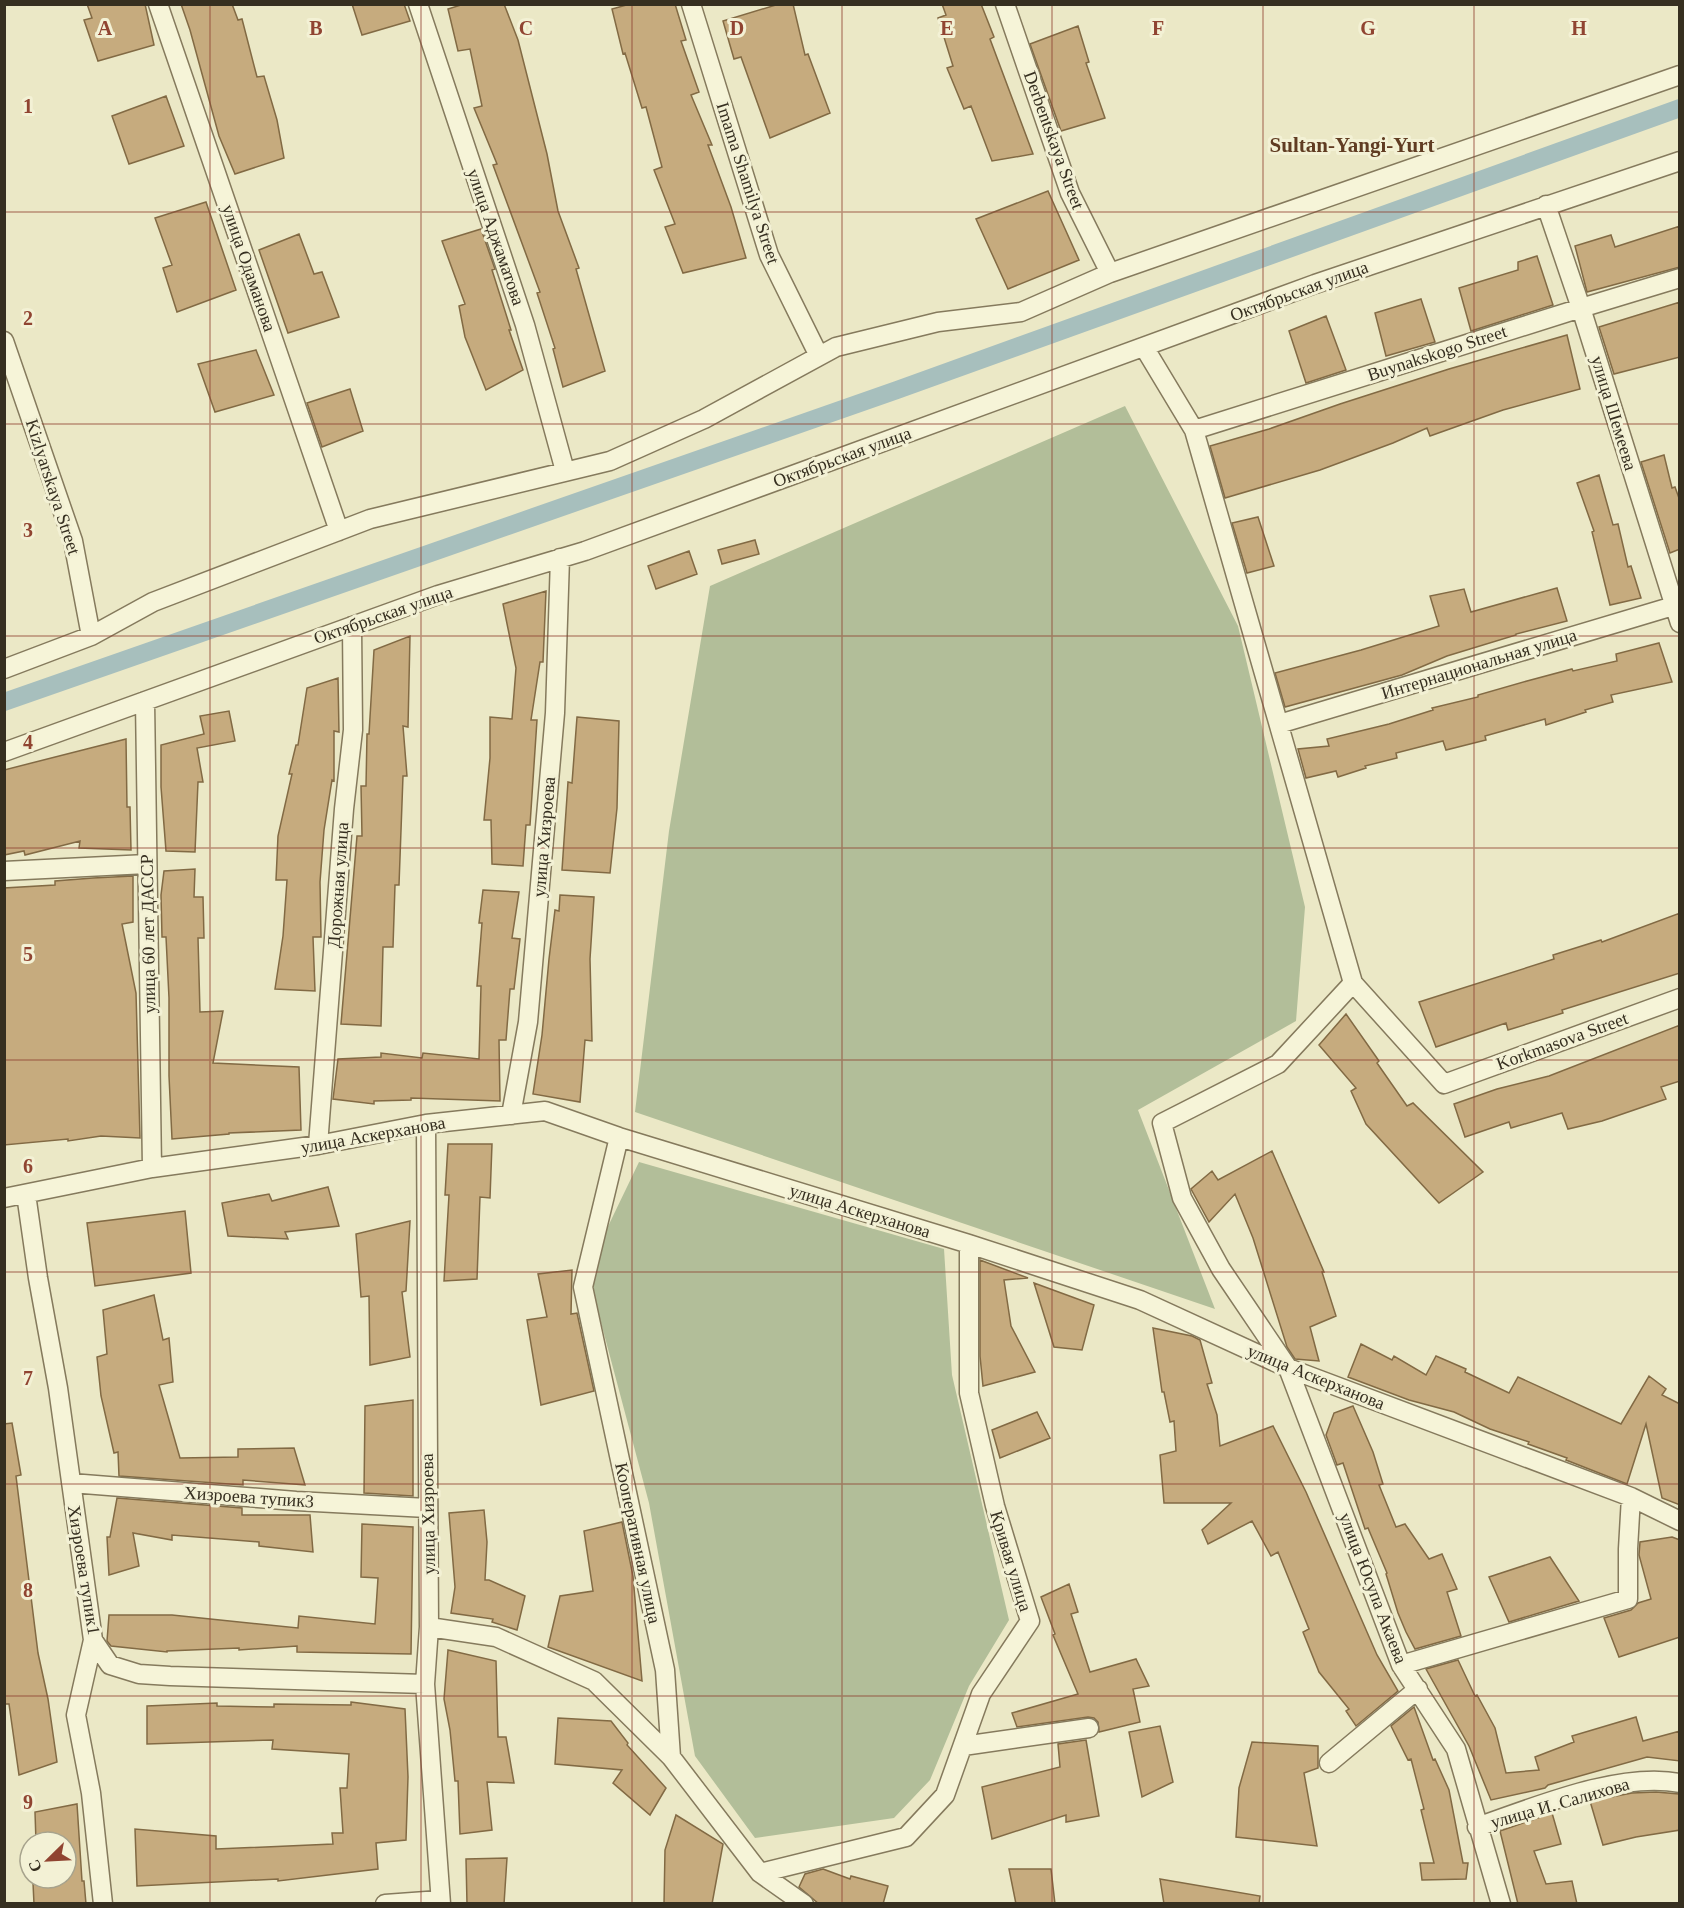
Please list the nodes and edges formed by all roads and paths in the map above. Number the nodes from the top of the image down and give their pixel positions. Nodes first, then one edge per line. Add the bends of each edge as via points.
1 (158, 4) edge
2 (418, 4) edge
3 (691, 4) edge
4 (1005, 4) edge
5 (1680, 75) edge
6 (1680, 161) edge
7 (1546, 205) junction
8 (1110, 273) junction
9 (1680, 278) edge
10 (1581, 308) junction
11 (4, 341) edge
12 (1144, 347) junction
13 (819, 356) junction
14 (1194, 430) junction
15 (565, 471) junction
16 (339, 531) junction
17 (560, 558) junction
18 (1678, 611) edge
19 (352, 626) junction
20 (91, 636) junction
21 (4, 669) edge
22 (145, 701) junction
23 (1279, 723) junction
24 (4, 752) edge
25 (147, 864) junction
26 (4, 871) edge
27 (1353, 983) junction
28 (1680, 998) edge
29 (511, 1115) junction
30 (426, 1124) junction
31 (619, 1137) junction
32 (318, 1145) junction
33 (152, 1168) junction
34 (26, 1194) junction
35 (4, 1198) edge
36 (969, 1244) junction
37 (1288, 1368) junction
38 (71, 1483) junction
39 (1631, 1497) junction
40 (427, 1508) junction
41 (1680, 1521) edge
42 (429, 1627) junction
43 (93, 1640) junction
44 (1401, 1665) junction
45 (425, 1684) junction
46 (1418, 1689) junction
47 (1089, 1728) dead end
48 (963, 1746) junction
49 (671, 1757) junction
50 (1329, 1763) dead end
51 (1680, 1783) edge
52 (1477, 1827) junction
53 (760, 1873) junction
54 (440, 1902) edge
55 (103, 1904) edge
56 (385, 1904) edge
57 (804, 1904) edge
58 (1501, 1904) edge

1 - 16 street, улица Одаманова
2 - 15 street, улица Аджаматова via 525,325
3 - 13 street, Imama Shamilya Street via 770,255
4 - 8 street, Derbentskaya Street via 1070,193
5 - 8 street
6 - 7 street, Октябрьская улица
7 - 10 street, улица Шемеева
7 - 12 street, Октябрьская улица
8 - 13 street via 1021,312 938,322 836,347
9 - 10 street, Buynakskogo Street
10 - 14 street, Buynakskogo Street
10 - 18 street, улица Шемеева
11 - 20 street, Kizlyarskaya Street via 73,541
12 - 14 street
12 - 17 street, Октябрьская улица
13 - 15 street via 704,419 610,460
14 - 23 street
15 - 16 street via 370,519
16 - 20 street via 153,602
17 - 19 street, Октябрьская улица
17 - 29 street, улица Хизроева via 555,713 528,1022
18 - 23 street, Интернациональная улица
19 - 22 street, Октябрьская улица
19 - 32 street, Дорожная улица via 353,730
20 - 21 street
22 - 24 street, Октябрьская улица
22 - 25 street, улица 60 лет ДАССР
23 - 27 street
25 - 26 street
25 - 33 street, улица 60 лет ДАССР
27 - 28 street, Korkmasova Street via 1444,1084
27 - 37 street, улица Юсупа Акаева via 1278,1064 1162,1123 1182,1198 1221,1269
29 - 30 street, улица Аскерханова
29 - 31 street, улица Аскерханова via 545,1112
30 - 32 street, улица Аскерханова
30 - 40 street, улица Хизроева
31 - 36 street, улица Аскерханова
31 - 49 street, Кооперативная улица via 583,1287 665,1670
32 - 33 street, улица Аскерханова
33 - 34 street, улица Аскерханова
34 - 35 street, улица Аскерханова
34 - 38 street, Хиэроева тупик1
36 - 37 street, улица Аскерханова via 1140,1300
36 - 48 street, Кривая улица via 969,1393 995,1506 1030,1621 981,1694
37 - 39 street, улица Аскерханова
37 - 44 street, улица Юсупа Акаева
38 - 40 street, Хизроева тупик3
38 - 43 street, Хиэроева тупик1
39 - 41 street, улица Аскерханова
39 - 44 street via 1628,1599
40 - 42 street, улица Хизроева
42 - 45 street, улица Хизроева
42 - 49 street via 496,1637 594,1681
43 - 45 street, Хиэроева тупик1 via 110,1665 139,1674
43 - 55 street via 76,1715 91,1793
44 - 46 street, улица Юсупа Акаева
45 - 54 street, улица Хизроева
46 - 50 street
46 - 52 street, улица Юсупа Акаева via 1456,1749
47 - 48 street
48 - 53 street, Кривая улица via 945,1795 906,1837
49 - 53 street
51 - 52 street, улица И. Салихова via 1626,1781
52 - 58 street, улица Юсупа Акаева
53 - 57 street
54 - 56 street

